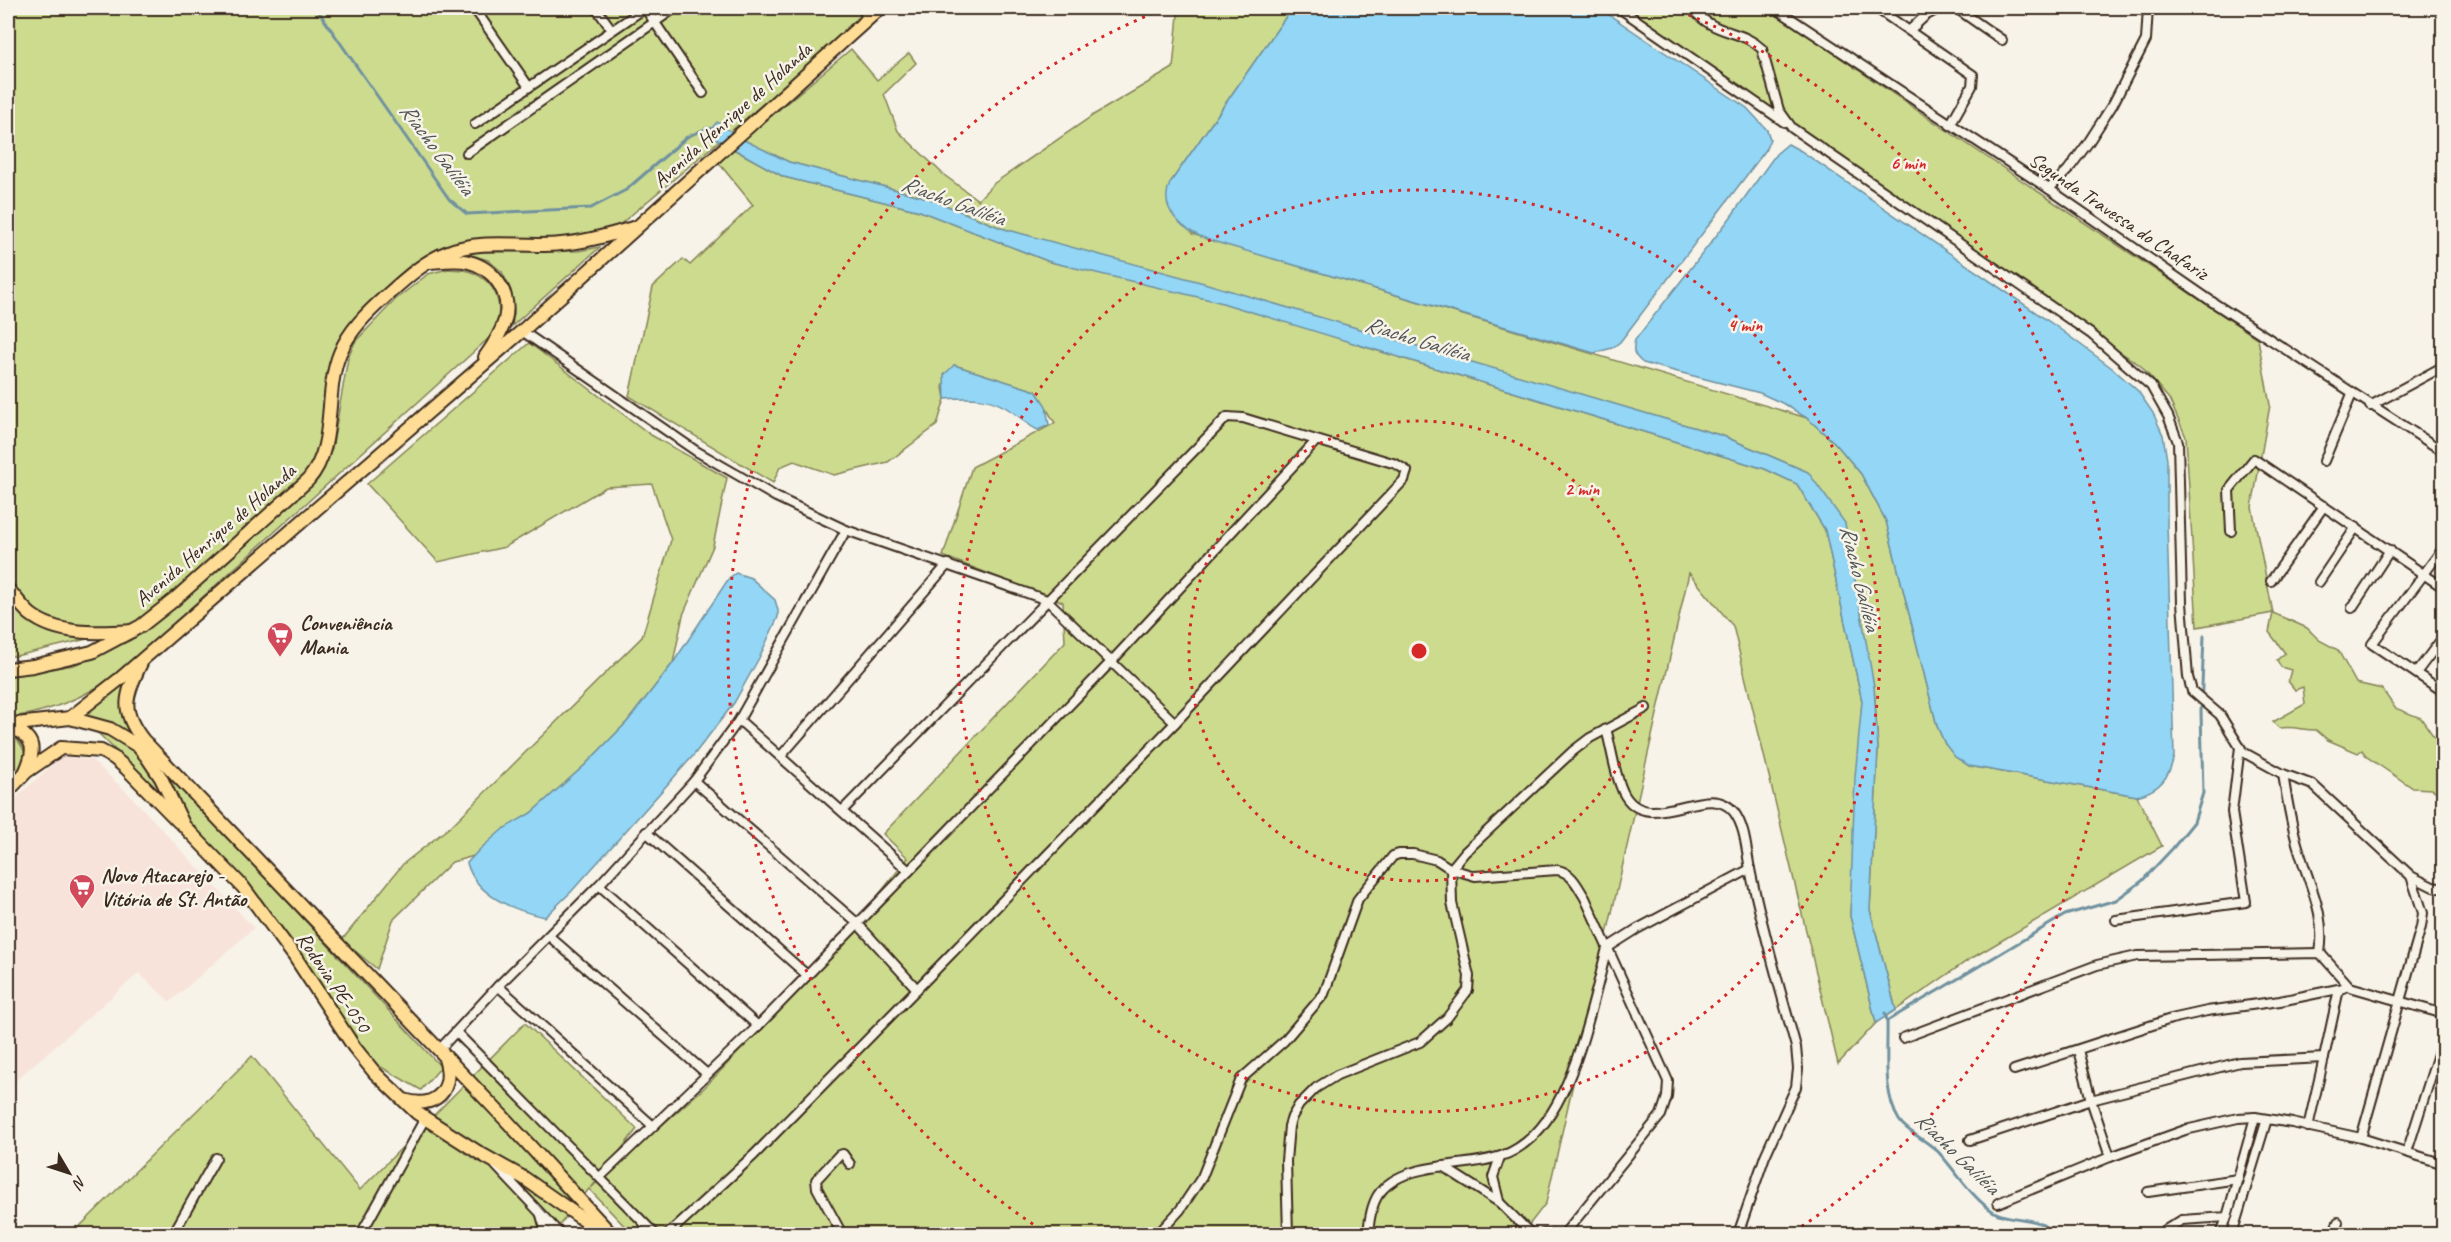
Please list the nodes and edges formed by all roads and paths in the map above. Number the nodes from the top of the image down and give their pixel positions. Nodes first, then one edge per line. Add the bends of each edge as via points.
1 (474, 8) edge
2 (596, 8) edge
3 (645, 8) edge
4 (675, 8) edge
5 (880, 8) edge
6 (1619, 8) edge
7 (1692, 8) edge
8 (1775, 8) edge
9 (1876, 8) edge
10 (1940, 8) edge
11 (1956, 8) edge
12 (2148, 8) edge
13 (865, 13) edge
14 (655, 22) junction
15 (612, 30) junction
16 (1910, 30) junction
17 (2002, 40) dead end
18 (528, 87) junction
19 (703, 93) dead end
20 (475, 124) dead end
21 (1950, 124) junction
22 (1792, 128) junction
23 (467, 153) dead end
24 (2049, 189) junction
25 (637, 226) junction
26 (427, 262) junction
27 (522, 331) junction
28 (2444, 366) edge
29 (477, 369) junction
30 (2352, 394) junction
31 (2370, 406) junction
32 (1316, 441) junction
33 (2443, 452) edge
34 (2324, 461) dead end
35 (2324, 506) junction
36 (2356, 528) junction
37 (846, 530) junction
38 (2231, 531) dead end
39 (2444, 547) edge
40 (2390, 550) junction
41 (948, 564) junction
42 (2423, 574) junction
43 (2271, 581) dead end
44 (2319, 582) dead end
45 (2444, 588) edge
46 (8, 589) edge
47 (1047, 600) junction
48 (2352, 608) dead end
49 (132, 631) junction
50 (2444, 636) edge
51 (145, 657) junction
52 (1111, 662) junction
53 (8, 669) edge
54 (2416, 673) junction
55 (2444, 692) edge
56 (1646, 708) dead end
57 (70, 718) junction
58 (739, 720) junction
59 (1175, 723) junction
60 (9, 725) edge
61 (1606, 729) junction
62 (2240, 747) junction
63 (781, 756) junction
64 (26, 772) junction
65 (2283, 774) junction
66 (694, 781) junction
67 (8, 791) edge
68 (842, 811) junction
69 (184, 826) junction
70 (646, 832) junction
71 (1451, 869) junction
72 (1750, 869) junction
73 (909, 871) junction
74 (2411, 876) junction
75 (599, 885) junction
76 (2444, 889) edge
77 (2116, 920) dead end
78 (857, 922) junction
79 (549, 936) junction
80 (1608, 948) junction
81 (2320, 953) junction
82 (807, 975) junction
83 (498, 986) junction
84 (2350, 987) junction
85 (917, 989) junction
86 (2339, 989) junction
87 (2399, 1001) junction
88 (2444, 1014) edge
89 (758, 1026) junction
90 (456, 1032) junction
91 (2444, 1035) edge
92 (1903, 1038) dead end
93 (2078, 1050) junction
94 (442, 1054) junction
95 (2324, 1058) junction
96 (2014, 1070) dead end
97 (707, 1074) junction
98 (402, 1099) junction
99 (2091, 1100) junction
100 (2255, 1117) junction
101 (2267, 1119) junction
102 (424, 1120) junction
103 (653, 1126) junction
104 (2308, 1127) junction
105 (2361, 1138) junction
106 (1970, 1140) dead end
107 (2407, 1152) junction
108 (1500, 1157) junction
109 (2110, 1157) junction
110 (216, 1158) dead end
111 (489, 1159) junction
112 (850, 1164) dead end
113 (2444, 1164) edge
114 (1442, 1167) junction
115 (600, 1177) junction
116 (2238, 1179) junction
117 (2148, 1192) dead end
118 (1500, 1203) junction
119 (1998, 1203) dead end
120 (539, 1211) junction
121 (2227, 1217) junction
122 (2338, 1222) dead end
123 (173, 1234) edge
124 (361, 1234) edge
125 (544, 1234) edge
126 (560, 1234) edge
127 (605, 1234) edge
128 (611, 1234) edge
129 (655, 1234) edge
130 (668, 1234) edge
131 (842, 1234) edge
132 (1158, 1234) edge
133 (1288, 1234) edge
134 (1368, 1234) edge
135 (1531, 1234) edge
136 (1543, 1234) edge
137 (1552, 1234) edge
138 (1564, 1234) edge
139 (1738, 1234) edge
140 (2159, 1234) edge
141 (2221, 1234) edge
142 (2232, 1234) edge
143 (2333, 1234) edge

1 - 18 street
2 - 15 street
3 - 14 street
3 - 15 street
4 - 14 street
5 - 13 main road, Avenida Henrique de Holanda
6 - 22 street
7 - 22 street via 1716,29 1747,39 1762,49 1779,110
8 - 21 street, Segunda Travessa do Chafariz
9 - 16 street
10 - 16 street
11 - 17 street
12 - 24 street via 2146,40 2112,104 2068,170
13 - 25 main road, Avenida Henrique de Holanda via 738,136
14 - 19 street
14 - 23 street
15 - 18 street
16 - 21 street via 1973,75 1972,86
18 - 20 street
21 - 24 street, Segunda Travessa do Chafariz
22 - 62 street via 2091,334 2151,386 2178,442 2188,677 2192,691 2220,716
24 - 30 street, Segunda Travessa do Chafariz
25 - 26 main road, Avenida Henrique de Holanda via 605,237 563,244 462,247
25 - 27 main road, Avenida Henrique de Holanda
26 - 29 main road via 473,263 486,269 502,288 506,319
26 - 49 main road, Avenida Henrique de Holanda via 371,310 347,337 336,362 326,439 317,470 155,617
27 - 29 main road, Avenida Henrique de Holanda
27 - 37 street via 696,451 776,497
28 - 31 street
29 - 51 main road, Avenida Henrique de Holanda
30 - 31 street, Segunda Travessa do Chafariz
30 - 34 street
31 - 33 street, Segunda Travessa do Chafariz
32 - 47 street via 1243,418 1227,417
32 - 52 street
32 - 59 street via 1396,464 1406,469 1407,476
35 - 36 street
35 - 38 street via 2254,459 2229,490
35 - 43 street
36 - 40 street
36 - 44 street
37 - 41 street
37 - 58 street
39 - 42 street
40 - 42 street
40 - 48 street
41 - 47 street
41 - 63 street
42 - 45 street
42 - 54 street via 2372,644
46 - 49 main road via 30,613 47,623 82,632
47 - 52 street
47 - 68 street
49 - 53 main road, Avenida Henrique de Holanda via 104,647 74,657
50 - 54 street
51 - 57 main road, Avenida Henrique de Holanda
51 - 94 main road, Rodovia PE-050 via 132,685 127,713 133,727
52 - 59 street
52 - 73 street
54 - 55 street
56 - 61 street
57 - 60 main road
57 - 69 main road, Rodovia PE-050 via 110,729 138,746 161,778
58 - 63 street
58 - 66 street
59 - 85 street
60 - 64 main road via 31,742 33,757
61 - 71 street via 1563,759
61 - 72 street via 1623,791 1632,804 1652,812 1716,801 1728,806 1739,820
62 - 65 street via 2253,759
62 - 77 street via 2232,812 2246,902
63 - 68 street
64 - 67 main road
64 - 69 main road via 61,748 100,752 127,769
65 - 74 street via 2313,785
65 - 81 street via 2289,818 2320,909
66 - 70 street
66 - 78 street
68 - 73 street
69 - 98 main road, Rodovia PE-050 via 243,887 354,1047
70 - 75 street
70 - 82 street
71 - 80 street via 1481,877 1563,871 1585,898
71 - 132 street via 1437,860 1399,854 1379,871 1358,899 1324,994 1284,1041 1241,1079 1202,1177
71 - 133 street via 1452,903 1469,976 1468,990 1447,1018 1420,1042 1337,1075 1299,1105 1292,1117 1286,1161
72 - 80 street
72 - 139 street via 1796,1047 1798,1069 1796,1087 1765,1156
73 - 78 street
74 - 76 street
74 - 87 street via 2423,913
75 - 79 street
75 - 89 street
78 - 82 street
78 - 85 street
79 - 83 street
79 - 97 street
80 - 108 street via 1583,1037 1559,1098 1536,1133
80 - 138 street via 1668,1081 1667,1097 1661,1115
81 - 84 street
81 - 92 street via 2137,956 2097,965
82 - 89 street
83 - 90 street
83 - 103 street
84 - 86 street
84 - 87 street
85 - 130 street via 754,1155
86 - 93 street via 2171,1019
86 - 95 street
87 - 88 street
87 - 105 street
89 - 97 street
90 - 94 street
90 - 115 street
91 - 107 street
93 - 96 street
93 - 99 street
94 - 98 main road via 449,1071 440,1095 415,1104
94 - 128 main road, Rodovia PE-050
95 - 99 street via 2240,1062
95 - 104 street
97 - 103 street
98 - 102 main road, Rodovia PE-050
99 - 106 street
99 - 109 street
100 - 101 street
100 - 109 street via 2210,1122
100 - 116 street
101 - 104 street
101 - 142 street
102 - 111 main road, Rodovia PE-050
102 - 124 street
103 - 115 street
104 - 105 street
105 - 107 street
107 - 113 street
108 - 114 street
108 - 118 street via 1493,1177
109 - 119 street
110 - 123 street
111 - 120 street
111 - 127 main road, Rodovia PE-050 via 532,1183
112 - 131 street via 841,1154 816,1180
114 - 118 street
114 - 134 street via 1389,1183 1377,1197
115 - 129 street
116 - 117 street
116 - 121 street
118 - 135 street
120 - 125 street
120 - 126 street
121 - 140 street via 2181,1220
121 - 141 street
122 - 143 street
136 - 137 street

